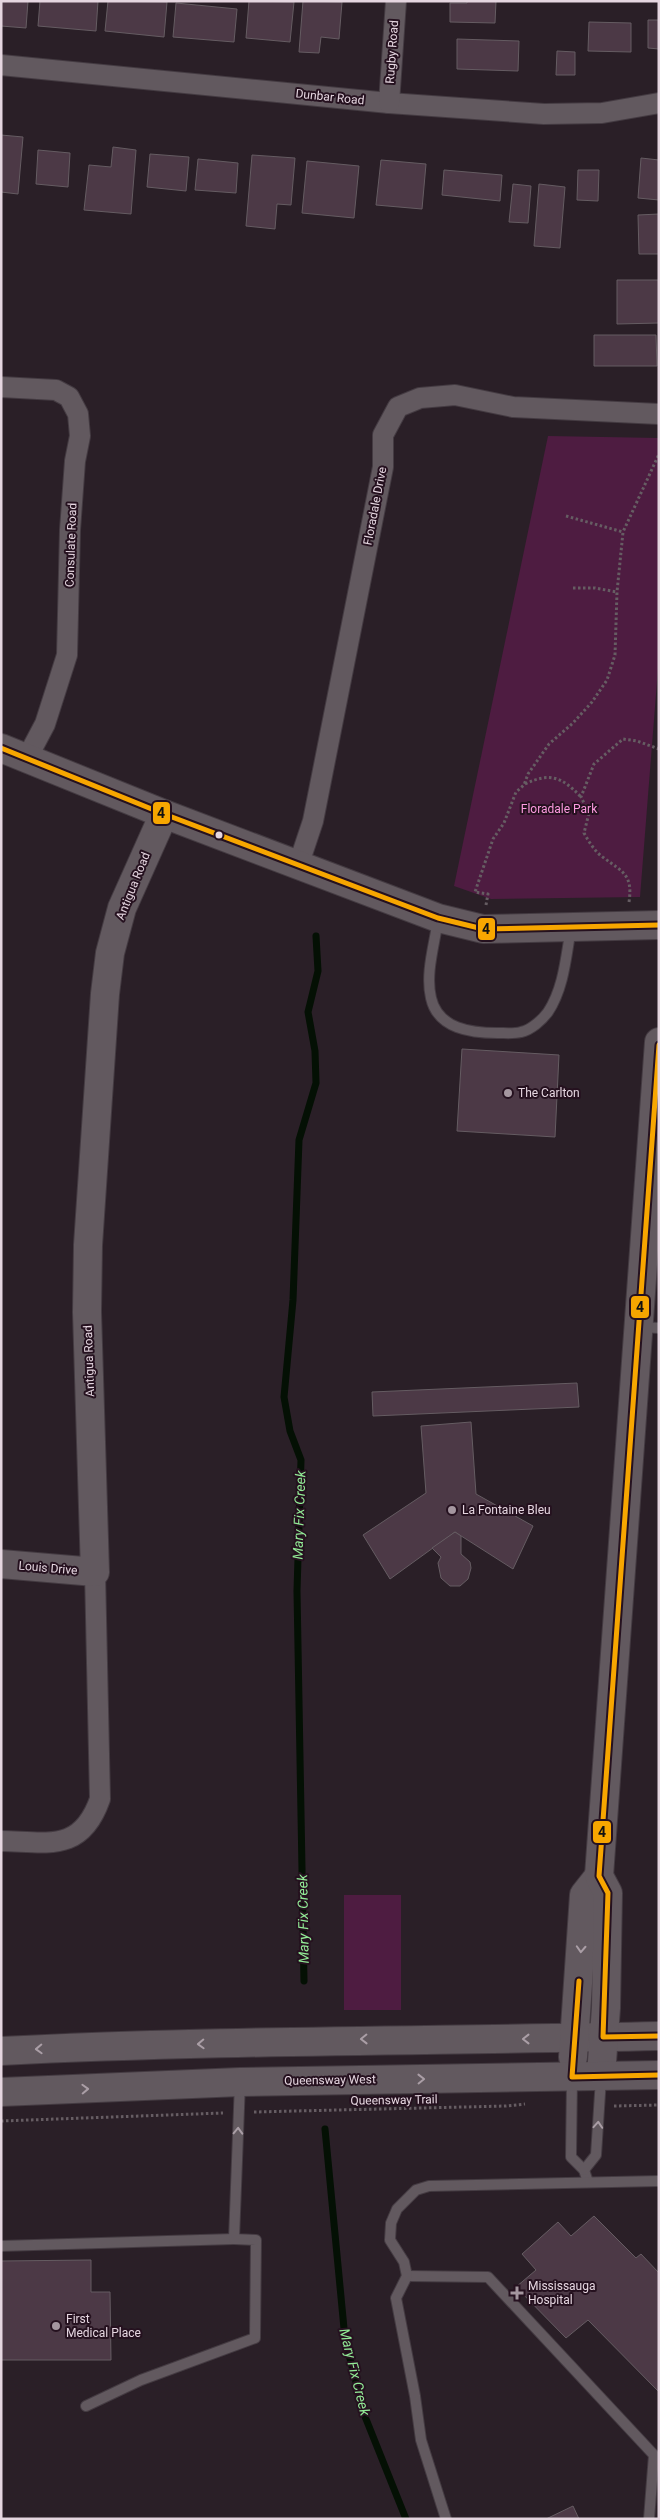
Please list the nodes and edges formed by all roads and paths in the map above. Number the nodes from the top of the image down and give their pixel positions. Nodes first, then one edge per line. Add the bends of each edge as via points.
1 (396, 1) edge
2 (1, 65) edge
3 (389, 103) junction
4 (659, 103) edge
5 (1, 387) edge
6 (659, 414) edge
7 (659, 454) edge
8 (566, 516) dead end
9 (623, 532) junction
10 (573, 588) dead end
11 (617, 592) junction
12 (1, 748) edge
13 (659, 749) edge
14 (27, 758) junction
15 (524, 784) junction
16 (581, 796) junction
17 (164, 814) junction
18 (298, 866) junction
19 (438, 918) junction
20 (659, 925) edge
21 (625, 926) junction
22 (571, 928) junction
23 (483, 929) junction
24 (659, 1042) edge
25 (657, 1083) edge
26 (649, 1327) edge
27 (1, 1564) edge
28 (95, 1572) junction
29 (1, 1840) edge
30 (599, 1876) junction
31 (659, 2036) edge
32 (604, 2037) junction
33 (575, 2039) junction
34 (3, 2053) edge
35 (601, 2075) junction
36 (659, 2075) edge
37 (572, 2077) junction
38 (240, 2082) junction
39 (1, 2092) edge
40 (530, 2103) dead end
41 (659, 2105) edge
42 (632, 2106) dead end
43 (251, 2112) dead end
44 (221, 2113) dead end
45 (1, 2121) edge
46 (584, 2170) junction
47 (659, 2181) edge
48 (588, 2182) junction
49 (234, 2239) junction
50 (1, 2246) edge
51 (407, 2276) junction
52 (86, 2406) dead end
53 (446, 2519) edge
54 (649, 2519) edge

1 - 3 street, Rugby Road
2 - 3 street, Dunbar Road
3 - 4 street, Dunbar Road via 544,114 602,113
5 - 14 street, Consulate Road via 56,390 69,397 78,414 80,436 70,530 67,655 45,724
6 - 18 street, Floradale Drive via 512,408 455,395 420,398 398,407 383,435 383,467 314,821
7 - 9 path
8 - 9 path
9 - 11 path
10 - 11 path
11 - 15 path via 615,655 606,680 592,702 549,744
12 - 14 street
13 - 16 path via 623,739 594,764
14 - 17 street
15 - 16 path via 540,777 556,778
15 - 23 path via 516,792 504,823 493,839 475,892 488,894
16 - 21 path via 589,813 584,833 602,857 620,868 630,882
17 - 18 street
17 - 28 street, Antigua Road via 122,908 110,953 105,994 88,1245
18 - 19 street
19 - 22 lane via 430,979 431,997 437,1014 450,1025 474,1033 522,1032 547,1013 561,981
19 - 23 street
20 - 21 street
21 - 22 street
22 - 23 street
24 - 25 street
25 - 26 street
26 - 30 street
27 - 28 street, Louis Drive
28 - 29 street, Antigua Road via 100,1800 94,1817 75,1837 58,1842
30 - 32 street via 608,1893
30 -> 33 street via 584,1896
31 - 32 street
32 - 33 street
32 - 35 street
33 -> 34 street via 363,2039
33 - 37 street
35 - 36 street, Queensway West
35 - 37 street, Queensway West
46 -> 35 lane via 596,2155
38 -> 37 street, Queensway West
37 - 46 lane via 571,2157
39 -> 38 street, Queensway West
49 -> 38 lane
40 - 43 path, Queensway Trail
41 - 42 path
44 - 45 path
46 - 48 lane
47 - 48 lane
48 - 51 lane via 429,2186 416,2190 397,2209 391,2223 390,2240 404,2262
49 - 50 lane
49 - 52 lane via 256,2240 255,2338 141,2380
51 - 53 lane via 396,2298 421,2440
51 - 54 lane via 488,2277 654,2455

